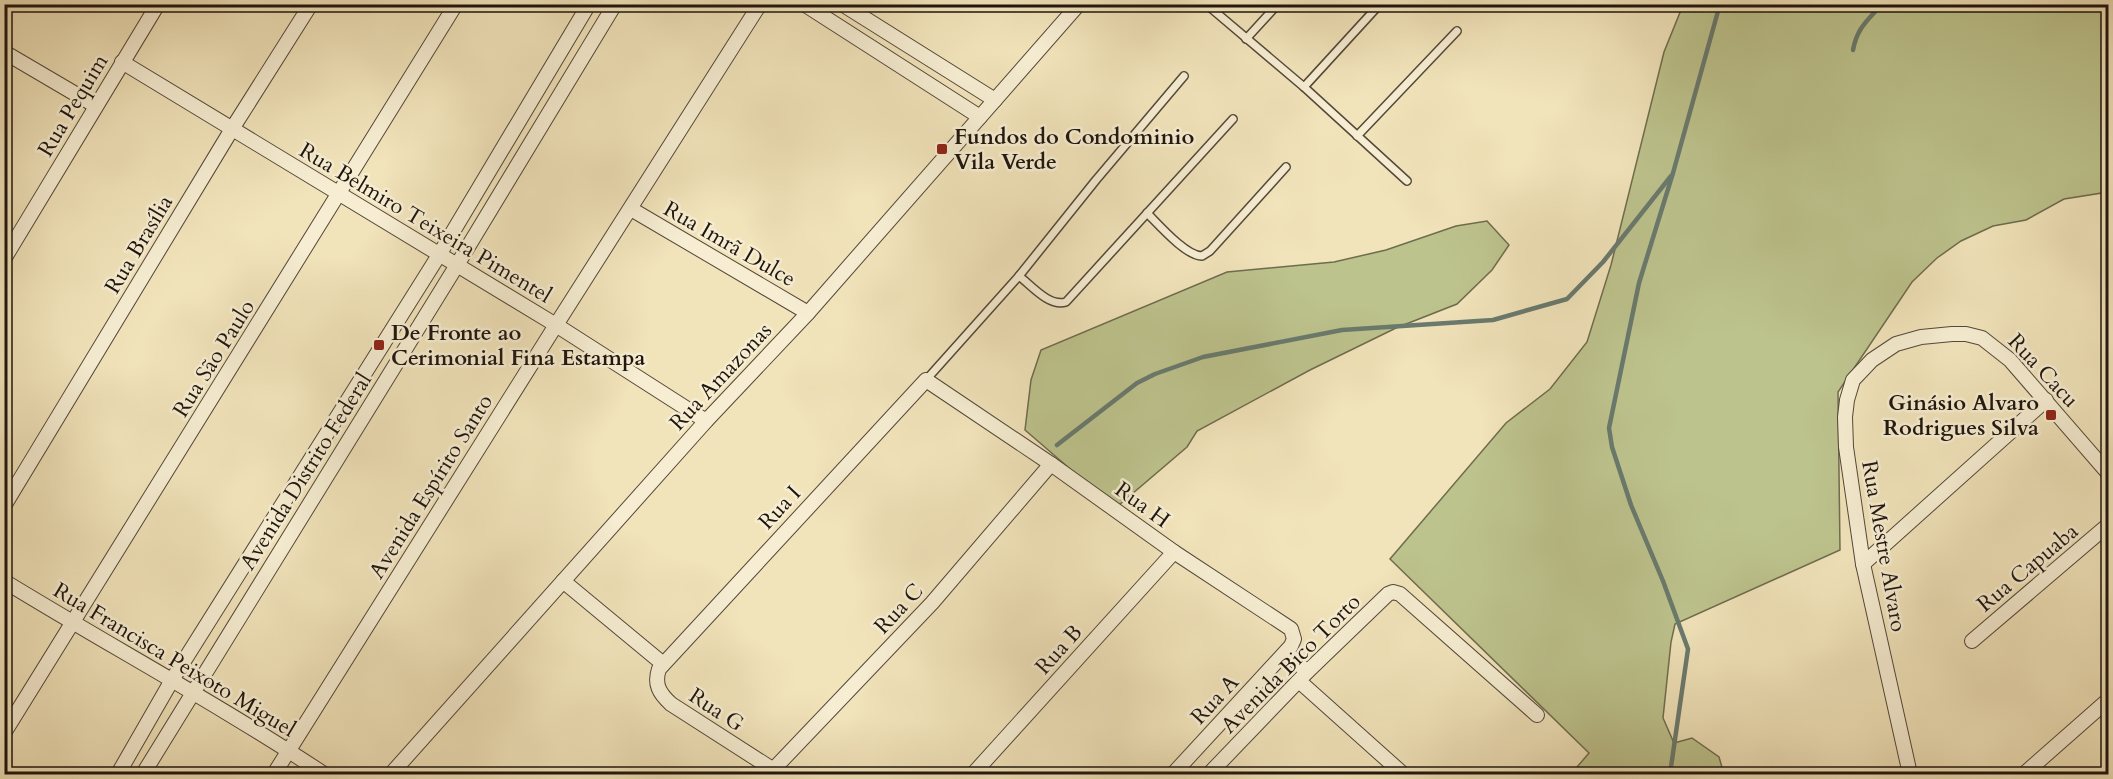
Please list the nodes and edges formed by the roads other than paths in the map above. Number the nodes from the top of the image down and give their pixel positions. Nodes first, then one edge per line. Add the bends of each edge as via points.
1 (158, 4) edge
2 (311, 4) edge
3 (456, 4) edge
4 (589, 4) edge
5 (615, 4) edge
6 (804, 4) edge
7 (842, 4) edge
8 (1206, 4) edge
9 (1278, 4) edge
10 (1380, 4) edge
11 (1076, 5) edge
12 (760, 6) edge
13 (1457, 31) dead end
14 (1246, 39) junction
15 (4, 52) edge
16 (122, 62) junction
17 (1184, 76) dead end
18 (1304, 87) junction
19 (995, 100) junction
20 (96, 106) junction
21 (980, 117) junction
22 (1233, 119) dead end
23 (232, 129) junction
24 (1357, 136) junction
25 (1286, 167) dead end
26 (1407, 181) dead end
27 (339, 195) junction
28 (631, 209) junction
29 (1147, 213) junction
30 (439, 255) junction
31 (4, 259) edge
32 (457, 266) junction
33 (1019, 276) junction
34 (808, 313) junction
35 (556, 325) junction
36 (1896, 344) joint
37 (926, 380) junction
38 (2046, 400) junction
39 (706, 421) junction
40 (1051, 464) junction
41 (2109, 473) edge
42 (4, 507) edge
43 (2109, 525) edge
44 (1174, 552) junction
45 (1863, 564) junction
46 (4, 580) edge
47 (563, 581) junction
48 (73, 623) junction
49 (1972, 641) dead end
50 (1286, 652) junction
51 (662, 663) junction
52 (1303, 676) junction
53 (172, 680) junction
54 (193, 692) junction
55 (2109, 700) edge
56 (1537, 715) dead end
57 (4, 733) edge
58 (288, 751) junction
59 (774, 773) edge
60 (118, 774) edge
61 (143, 774) edge
62 (274, 774) edge
63 (324, 774) edge
64 (391, 774) edge
65 (973, 774) edge
66 (1173, 774) edge
67 (1209, 774) edge
68 (1403, 774) edge
69 (1910, 774) edge
70 (2024, 774) edge

1 - 16 street, Rua Pequim
2 - 23 street, Rua Brasília
3 - 27 street, Rua São Paulo
4 - 30 street, Avenida Distrito Federal
5 - 32 street, Avenida Distrito Federal
6 - 21 street
7 - 19 street
8 - 14 lane
9 - 14 lane
10 - 18 lane
11 - 19 street, Rua Amazonas
12 - 28 street, Avenida Espírito Santo
13 - 24 lane
14 - 18 lane
15 - 20 street
16 - 20 street, Rua Pequim
16 - 23 street, Rua Belmiro Teixeira Pimentel
17 - 33 lane
18 - 24 lane
19 - 21 street, Rua Amazonas
20 - 31 street, Rua Pequim
21 - 34 street, Rua Amazonas
22 - 29 lane
23 - 27 street, Rua Belmiro Teixeira Pimentel
23 - 42 street, Rua Brasília
24 - 26 lane
25 - 29 lane via 1202,256 1194,255
27 - 30 street, Rua Belmiro Teixeira Pimentel
27 - 48 street, Rua São Paulo
28 - 34 street, Rua Imrã Dulce
28 - 35 street, Avenida Espírito Santo
29 - 33 lane via 1066,302 1050,301
30 - 32 street, Rua Belmiro Teixeira Pimentel
30 - 53 street, Avenida Distrito Federal
32 - 35 street, Rua Belmiro Teixeira Pimentel
32 - 54 street, Avenida Distrito Federal
33 - 37 lane
34 - 39 street, Rua Amazonas
35 - 39 street, Rua Belmiro Teixeira Pimentel
35 - 58 street, Avenida Espírito Santo
36 - 38 street, Rua Cacu via 1952,334 1982,338 2010,360
36 - 45 street, Rua Mestre Alvaro via 1872,360 1853,380 1847,400 1846,447
37 - 40 street, Rua H
37 - 51 street, Rua I
38 - 41 street, Rua Cacu
38 - 45 street
39 - 47 street, Rua Amazonas
40 - 44 street, Rua H
40 - 59 street, Rua C via 932,603
43 - 49 street, Rua Capuaba
44 - 50 street, Rua H via 1289,626 1294,639
44 - 65 street, Rua B
45 - 69 street, Rua Mestre Alvaro
46 - 48 street, Rua Francisca Peixoto Miguel
47 - 51 street
47 - 64 street, Rua Amazonas
48 - 53 street, Rua Francisca Peixoto Miguel
48 - 57 street, Rua São Paulo
50 - 52 street
50 - 66 street, Rua A
51 - 59 street, Rua G via 657,684 665,698
52 - 56 street, Avenida Bico Torto via 1388,594 1396,593
52 - 67 street, Avenida Bico Torto
52 - 68 street
53 - 54 street, Rua Francisca Peixoto Miguel
53 - 60 street, Avenida Distrito Federal
54 - 58 street, Rua Francisca Peixoto Miguel
54 - 61 street, Avenida Distrito Federal
55 - 70 street
58 - 62 street, Avenida Espírito Santo
58 - 63 street, Rua Francisca Peixoto Miguel

